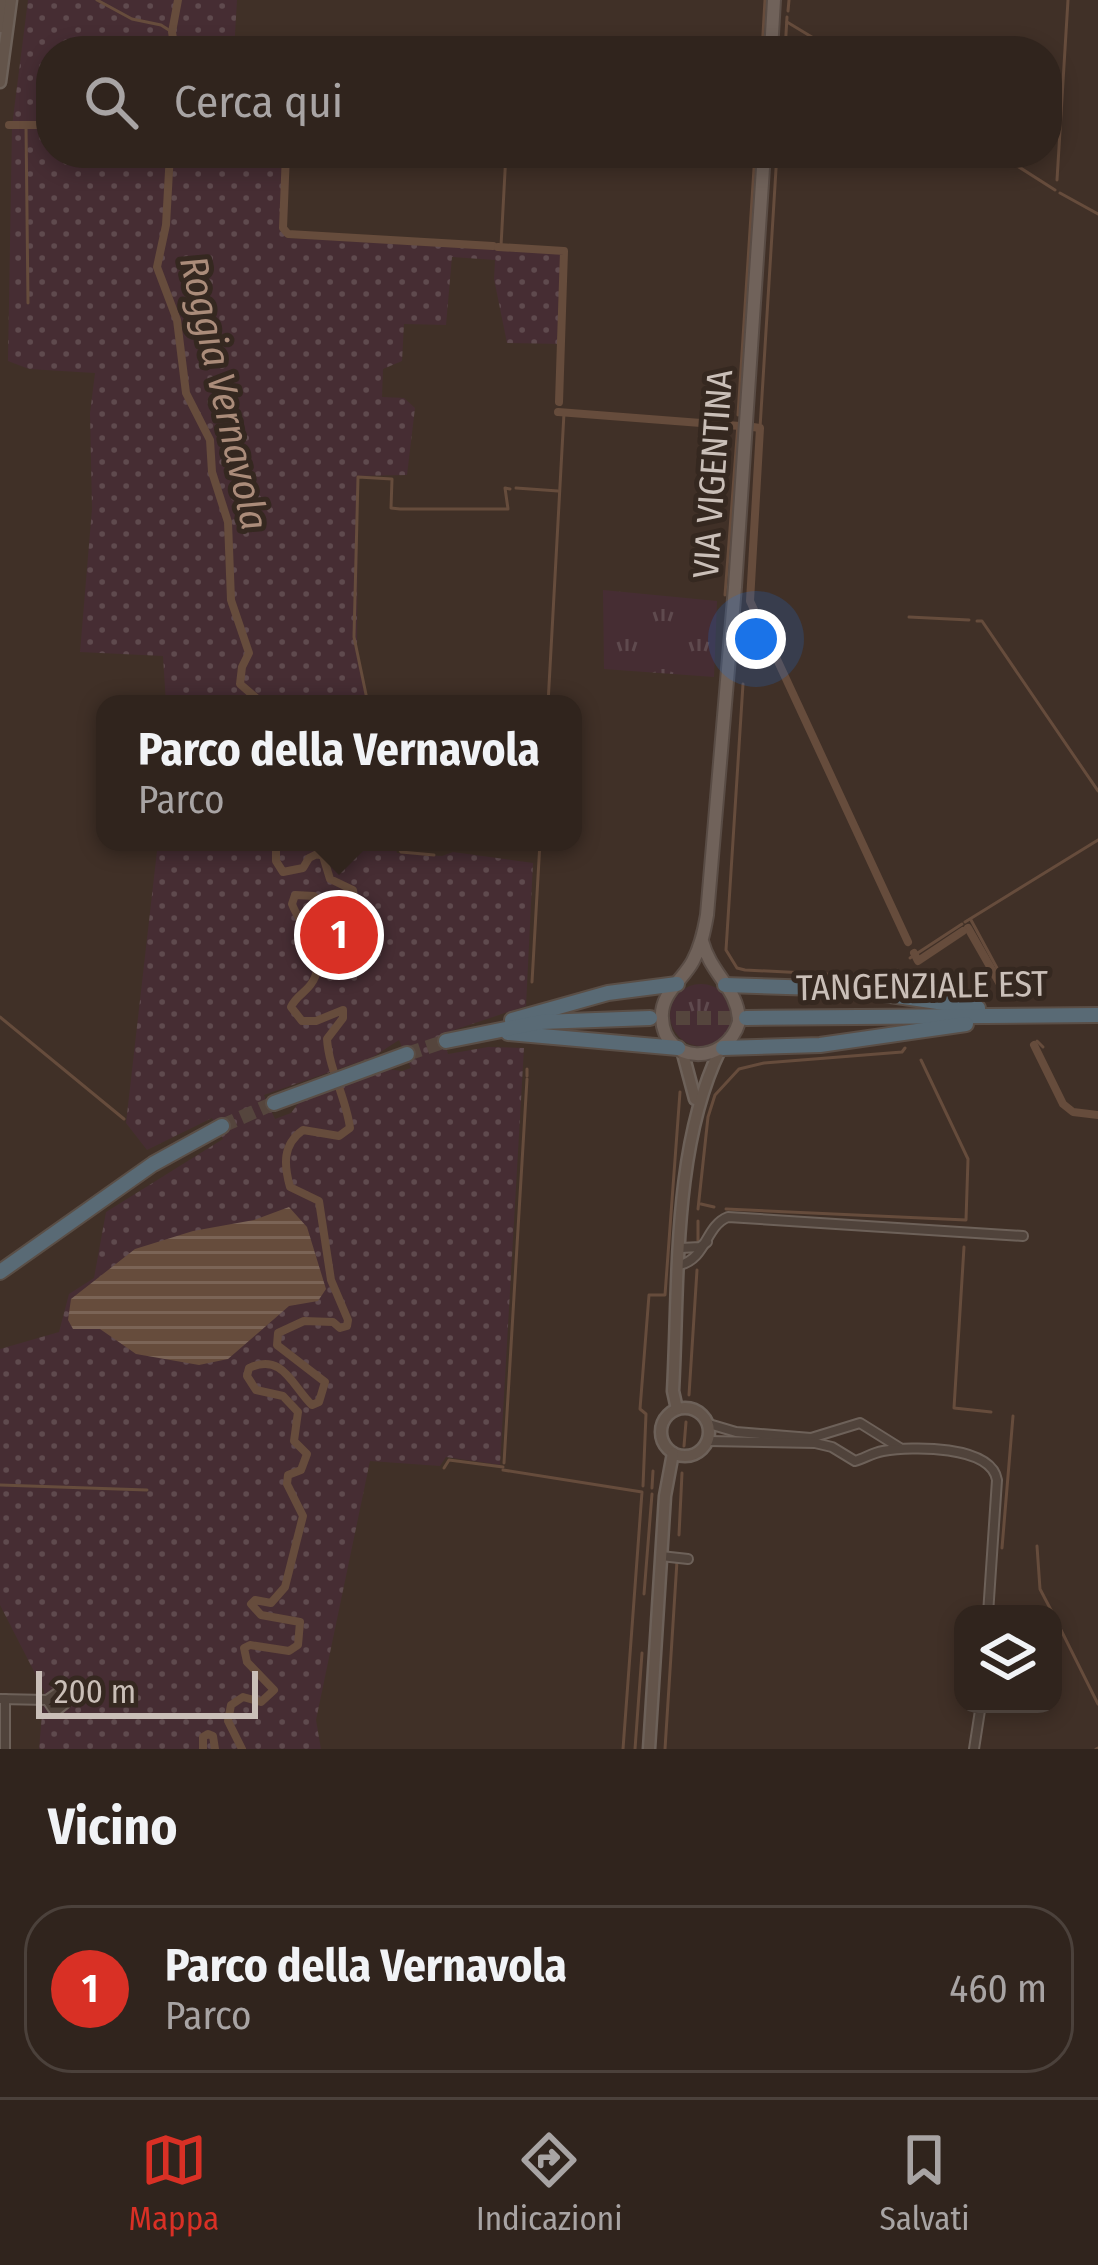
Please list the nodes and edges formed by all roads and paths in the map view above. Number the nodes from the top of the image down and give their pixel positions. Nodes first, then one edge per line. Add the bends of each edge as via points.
1 (2, 0) edge
2 (11, 0) edge
3 (774, 0) edge
4 (772, 36) edge
5 (0, 78) edge
6 (763, 168) edge
7 (702, 941) junction
8 (679, 983) junction
9 (723, 983) junction
10 (1073, 1015) junction
11 (1098, 1015) edge
12 (650, 1018) tunnel mouth
13 (746, 1018) tunnel mouth
14 (479, 1032) junction
15 (446, 1041) tunnel mouth
16 (680, 1049) junction
17 (722, 1049) junction
18 (407, 1054) tunnel mouth
19 (274, 1102) tunnel mouth
20 (696, 1106) junction
21 (222, 1126) tunnel mouth
22 (1023, 1236) dead end
23 (708, 1241) junction
24 (681, 1248) junction
25 (680, 1264) junction
26 (3, 1268) edge
27 (677, 1409) junction
28 (709, 1424) junction
29 (838, 1431) junction
30 (873, 1434) junction
31 (708, 1441) junction
32 (901, 1449) junction
33 (837, 1450) junction
34 (673, 1453) junction
35 (870, 1454) junction
36 (687, 1456) junction
37 (665, 1496) junction
38 (661, 1556) junction
39 (688, 1559) dead end
40 (989, 1605) edge
41 (2, 1699) edge
42 (46, 1700) dead end
43 (980, 1713) edge
44 (5, 1749) edge
45 (649, 1749) edge
46 (974, 1749) edge

1 - 5 street
2 - 5 street
3 - 4 main road
6 - 7 main road, VIA VIGENTINA
7 - 8 main road, VIA VIGENTINA
7 - 9 main road, VIA VIGENTINA
8 - 9 main road
8 - 14 highway via 559,1004
8 - 16 main road, VIA VIGENTINA via 661,1015
9 - 10 highway
9 - 17 main road, VIA VIGENTINA via 736,998 739,1022
10 - 11 highway, TANGENZIALE EST
10 - 13 highway, TANGENZIALE EST
10 - 17 highway
12 - 14 highway
14 - 15 highway
14 - 16 highway
16 - 17 main road
16 - 20 street, VIA VIGENTINA
17 - 20 street, VIA VIGENTINA
18 - 19 highway
20 - 24 street, VIA VIGENTINA
21 - 26 highway
22 - 23 street via 728,1217
23 - 24 street
23 - 25 street
24 - 25 street, VIA VIGENTINA
25 - 27 street, VIA VIGENTINA
27 - 28 street via 692,1408
27 - 34 street via 662,1426
28 - 29 street via 811,1438
28 - 31 street
29 - 30 street via 854,1422
29 - 33 street
30 - 32 street
30 - 35 street
31 - 33 street
31 - 36 street
32 - 35 street
32 - 40 street via 975,1454 996,1472
33 - 35 street via 849,1460
34 - 36 street
34 - 37 street
36 - 37 street
37 - 38 street
38 - 39 street
38 - 45 street
41 - 42 street
41 - 44 street
43 - 46 street

